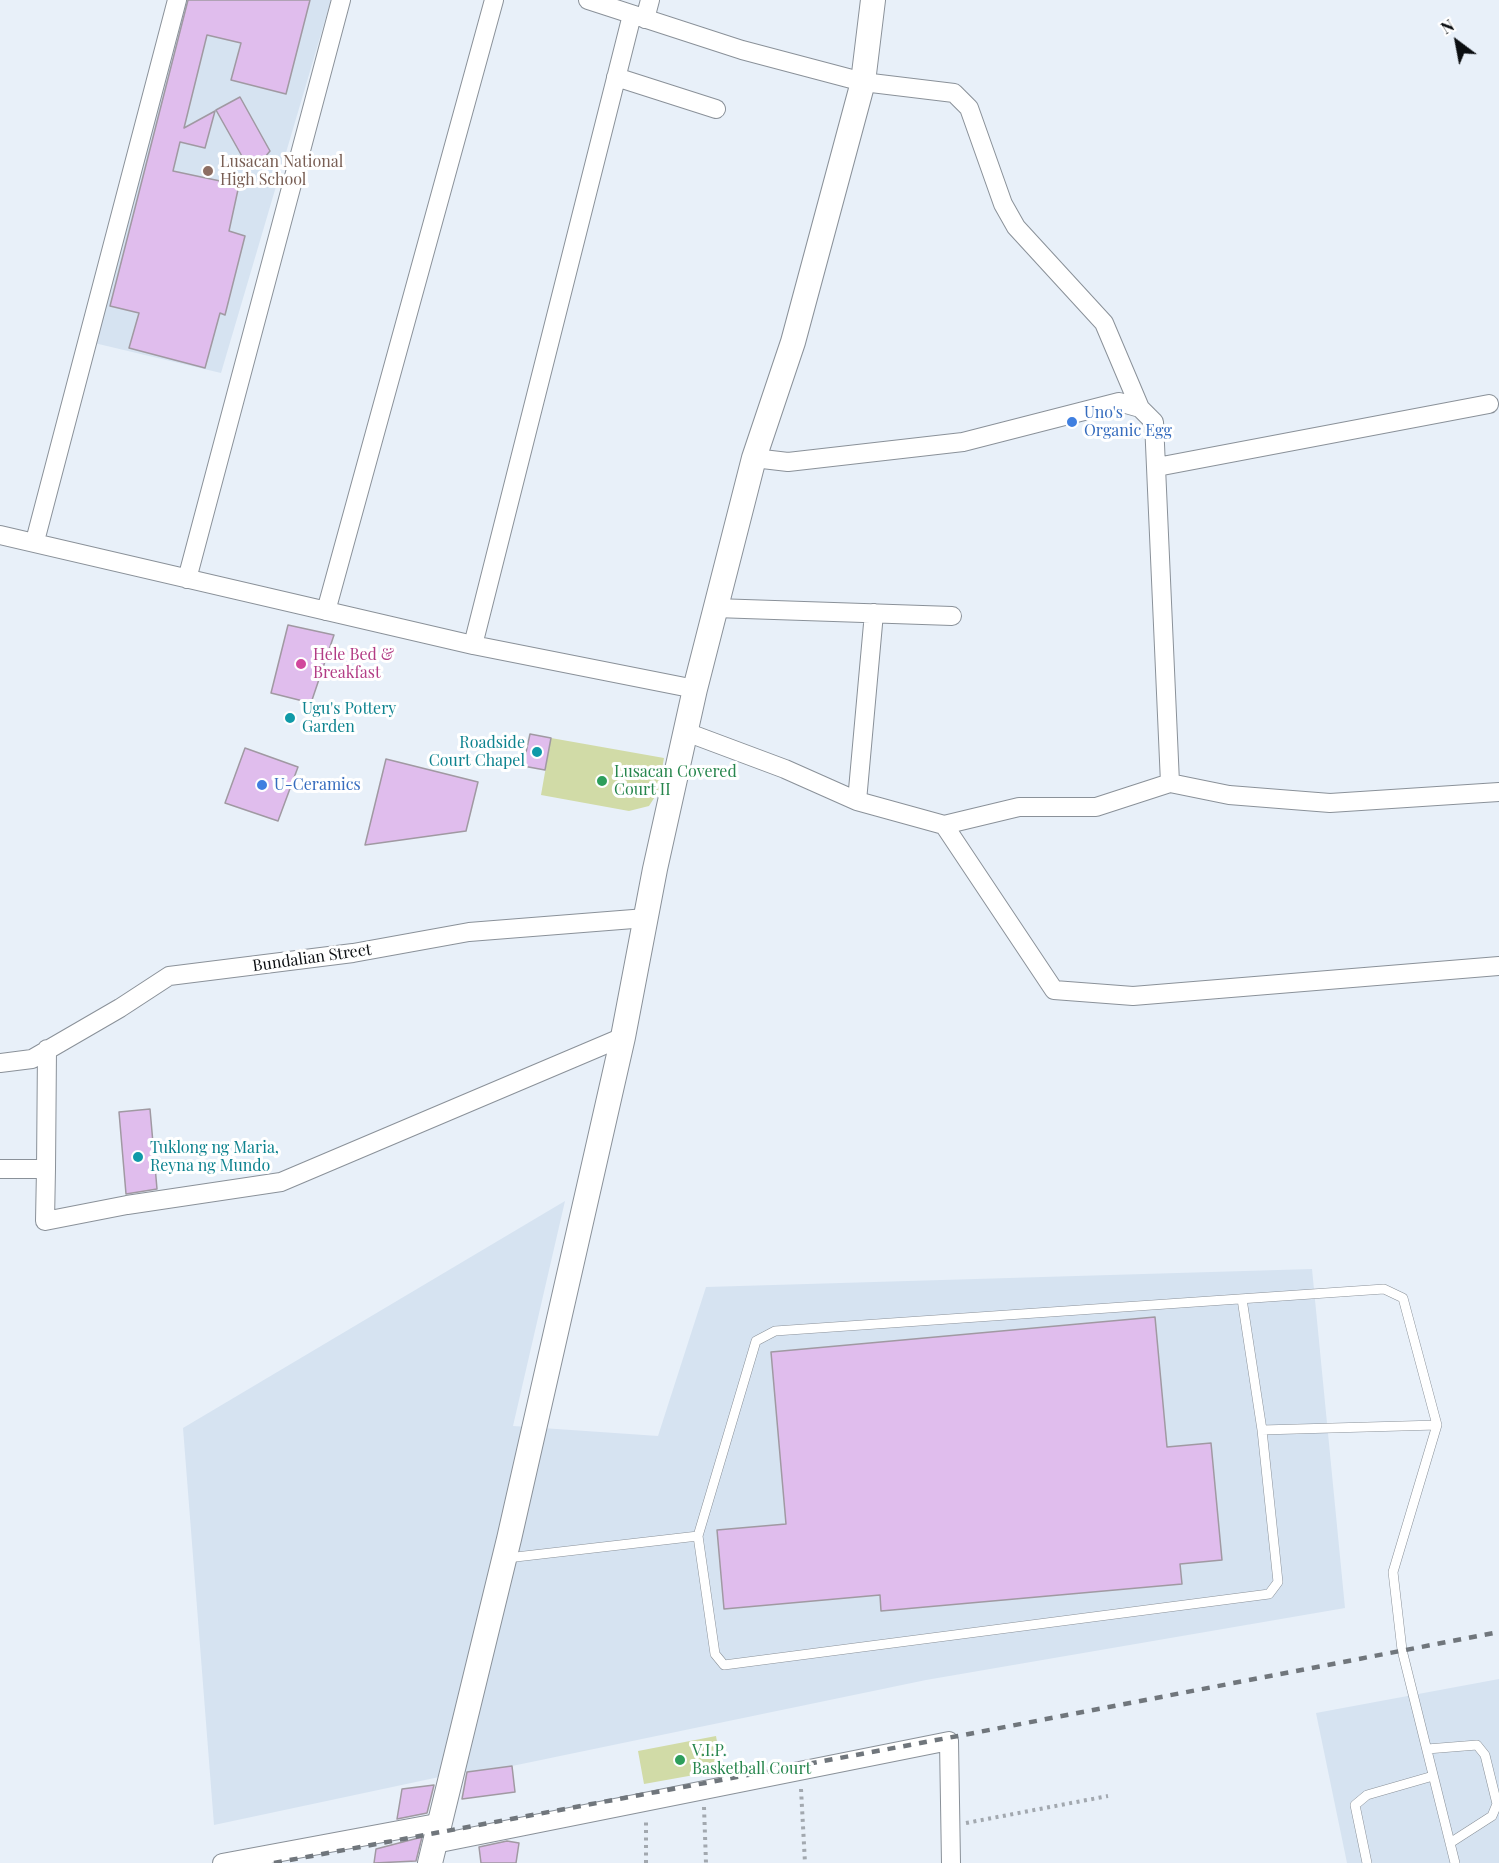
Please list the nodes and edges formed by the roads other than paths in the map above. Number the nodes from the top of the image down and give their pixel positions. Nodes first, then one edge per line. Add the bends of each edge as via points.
1 (177, 0) edge
2 (341, 0) edge
3 (494, 0) edge
4 (588, 0) edge
5 (650, 0) edge
6 (873, 0) edge
7 (638, 17) junction
8 (616, 76) junction
9 (863, 82) junction
10 (716, 109) dead end
11 (1489, 404) dead end
12 (1140, 408) junction
13 (754, 458) junction
14 (1157, 467) junction
15 (0, 535) edge
16 (35, 541) junction
17 (187, 579) junction
18 (716, 608) junction
19 (326, 611) junction
20 (874, 613) junction
21 (952, 616) dead end
22 (473, 645) junction
23 (695, 689) junction
24 (686, 732) junction
25 (1170, 783) junction
26 (1499, 792) edge
27 (857, 801) junction
28 (944, 825) junction
29 (646, 918) junction
30 (1499, 966) edge
31 (623, 1037) junction
32 (47, 1049) junction
33 (0, 1063) edge
34 (0, 1169) edge
35 (46, 1169) junction
36 (1242, 1299) junction
37 (1437, 1425) junction
38 (1262, 1430) junction
39 (698, 1536) junction
40 (504, 1558) junction
41 (1426, 1749) junction
42 (1433, 1776) junction
43 (436, 1843) edge
44 (1450, 1844) junction
45 (222, 1863) edge
46 (951, 1863) edge
47 (1367, 1863) edge
48 (1455, 1863) edge

1 - 16 street
2 - 17 street
3 - 19 street
4 - 7 street
5 - 7 street
6 - 9 street
7 - 8 street
7 - 9 street
8 - 10 street
8 - 22 street
9 - 12 street via 954,93 969,108 1016,227 1104,323
9 - 13 street via 793,342
11 - 14 street
12 - 13 street via 1119,402 963,442 788,462
12 - 14 street via 1154,422
13 - 18 street
14 - 25 street
15 - 16 street
16 - 17 street
17 - 19 street
18 - 20 street
18 - 23 street
19 - 22 street
20 - 21 street
20 - 27 street
22 - 23 street
23 - 24 street
24 - 27 street
24 - 29 street
25 - 26 street via 1229,795 1330,804
25 - 28 street via 1096,807 1019,807
27 - 28 street
28 - 30 street via 1054,990 1133,996
29 - 31 street
29 - 32 street, Bundalian Street via 469,932 353,953 169,976
31 - 35 street via 281,1182 45,1221
31 - 40 street
32 - 33 street, Bundalian Street via 32,1059
32 - 35 street
34 - 35 street
36 - 37 lane via 1384,1289 1403,1298
36 - 38 lane
36 - 39 lane via 775,1330 756,1341
37 - 38 lane
37 - 41 lane via 1393,1572 1402,1650
38 - 39 lane via 1278,1582 1269,1594 724,1665 715,1654
39 - 40 lane
40 - 43 street
41 - 42 lane
41 - 44 lane via 1477,1745 1485,1755 1497,1804 1492,1816
42 - 44 lane
42 - 47 lane via 1367,1796 1355,1805
43 - 45 street
43 - 46 street via 949,1741
44 - 48 lane

